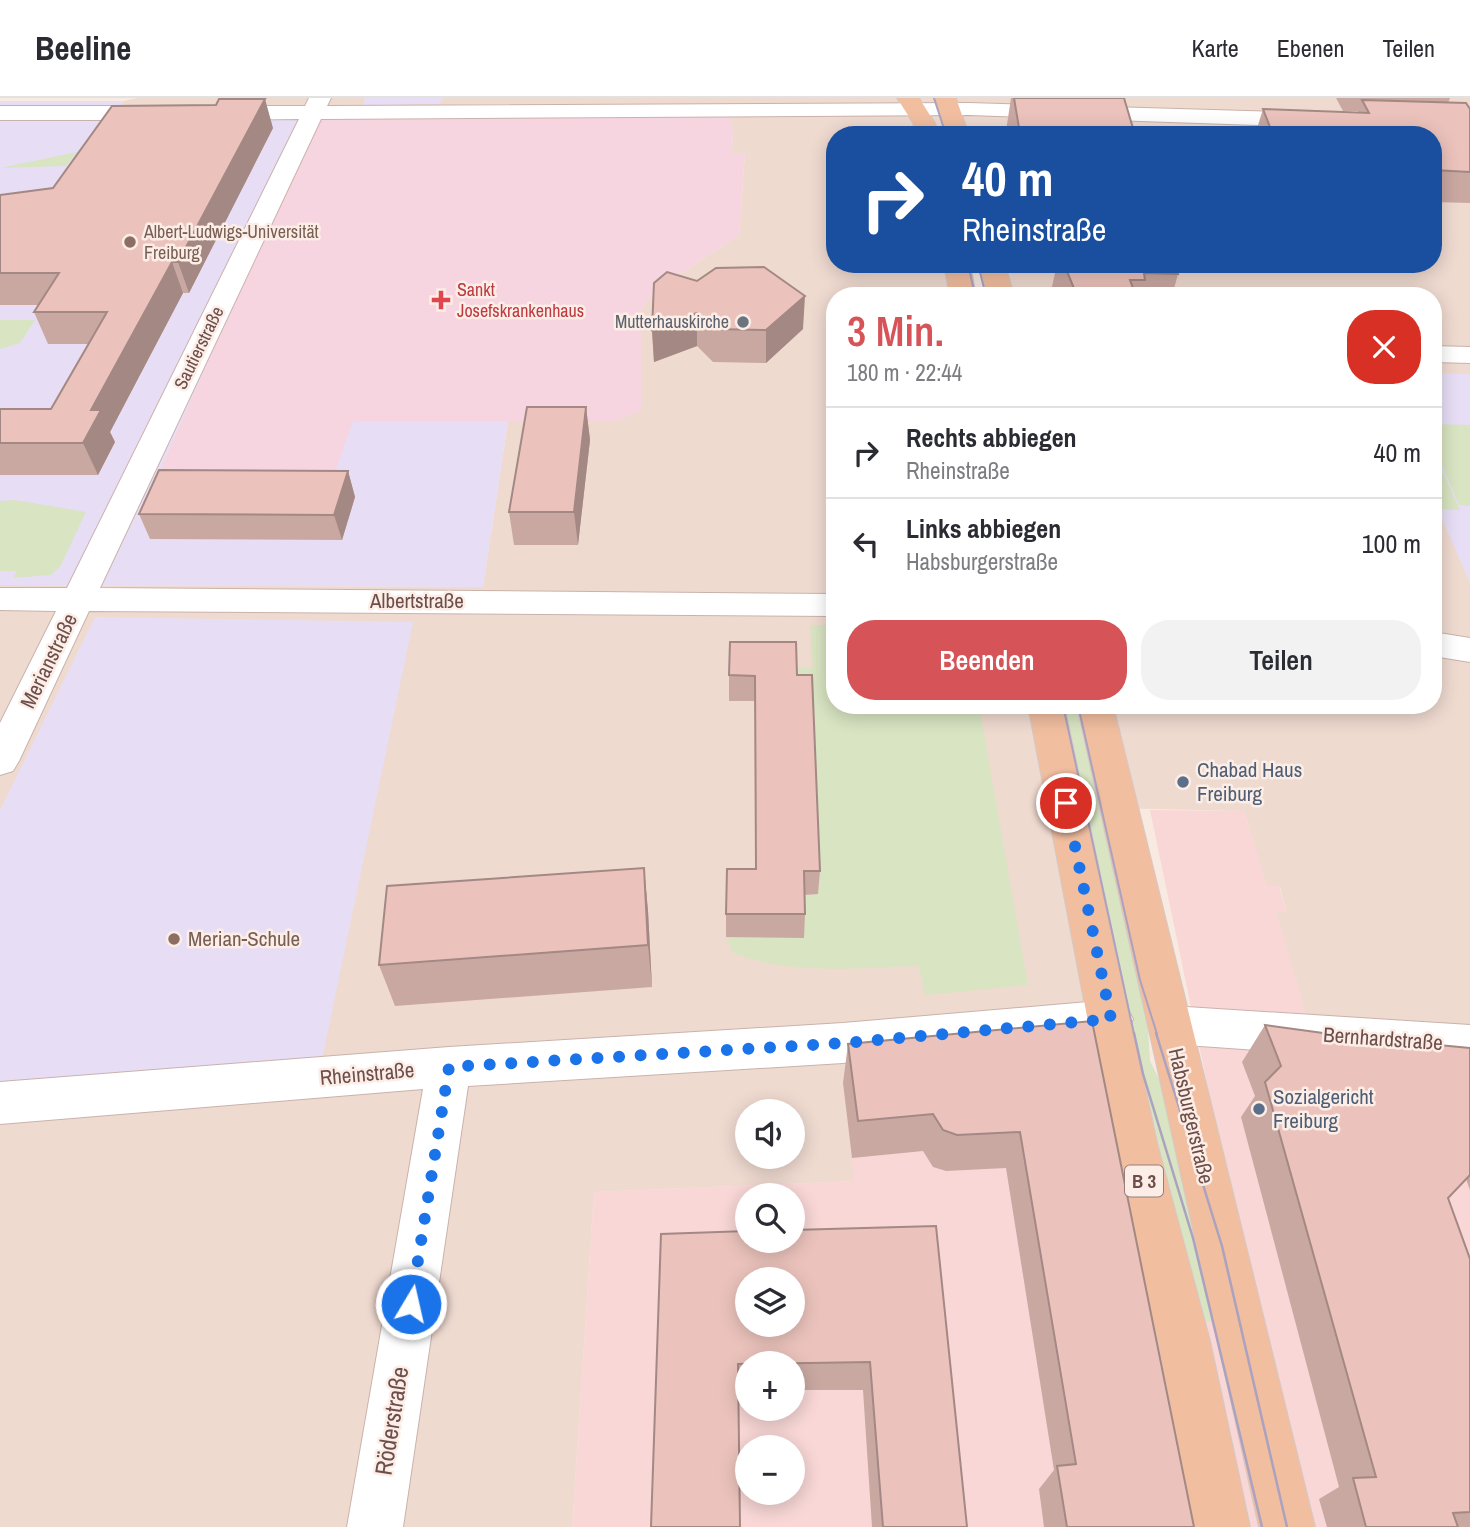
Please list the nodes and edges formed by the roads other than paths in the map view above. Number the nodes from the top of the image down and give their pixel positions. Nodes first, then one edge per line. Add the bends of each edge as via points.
1 (929, 105) edge
2 (316, 106) edge
3 (0, 113) edge
4 (1338, 121) edge
5 (925, 126) edge
6 (949, 126) edge
7 (1442, 354) edge
8 (1470, 355) edge
9 (0, 599) edge
10 (80, 599) junction
11 (826, 605) edge
12 (1442, 645) edge
13 (1470, 650) edge
14 (1048, 714) edge
15 (1098, 714) edge
16 (0, 761) edge
17 (1111, 1019) junction
18 (1171, 1025) junction
19 (1470, 1045) edge
20 (449, 1067) junction
21 (0, 1102) edge
22 (375, 1527) edge
23 (1222, 1527) edge
24 (1287, 1527) edge

1 - 2 street
1 - 4 street
1 - 5 main road
1 - 6 main road
2 - 3 street via 187,113
2 - 10 street, Sautierstraße
7 - 8 street
9 - 10 street, Albertstraße
10 - 11 street, Albertstraße
10 - 16 street, Merianstraße
12 - 13 street
14 - 17 main road, B 3
15 - 18 main road, Habsburgerstraße
17 - 20 street, Rheinstraße via 844,1043
17 - 23 main road, B 3 via 1134,1143 1184,1340
18 - 19 street, Bernhardstraße
18 - 24 main road, Habsburgerstraße
20 - 21 street, Rheinstraße
20 - 22 street, Röderstraße

